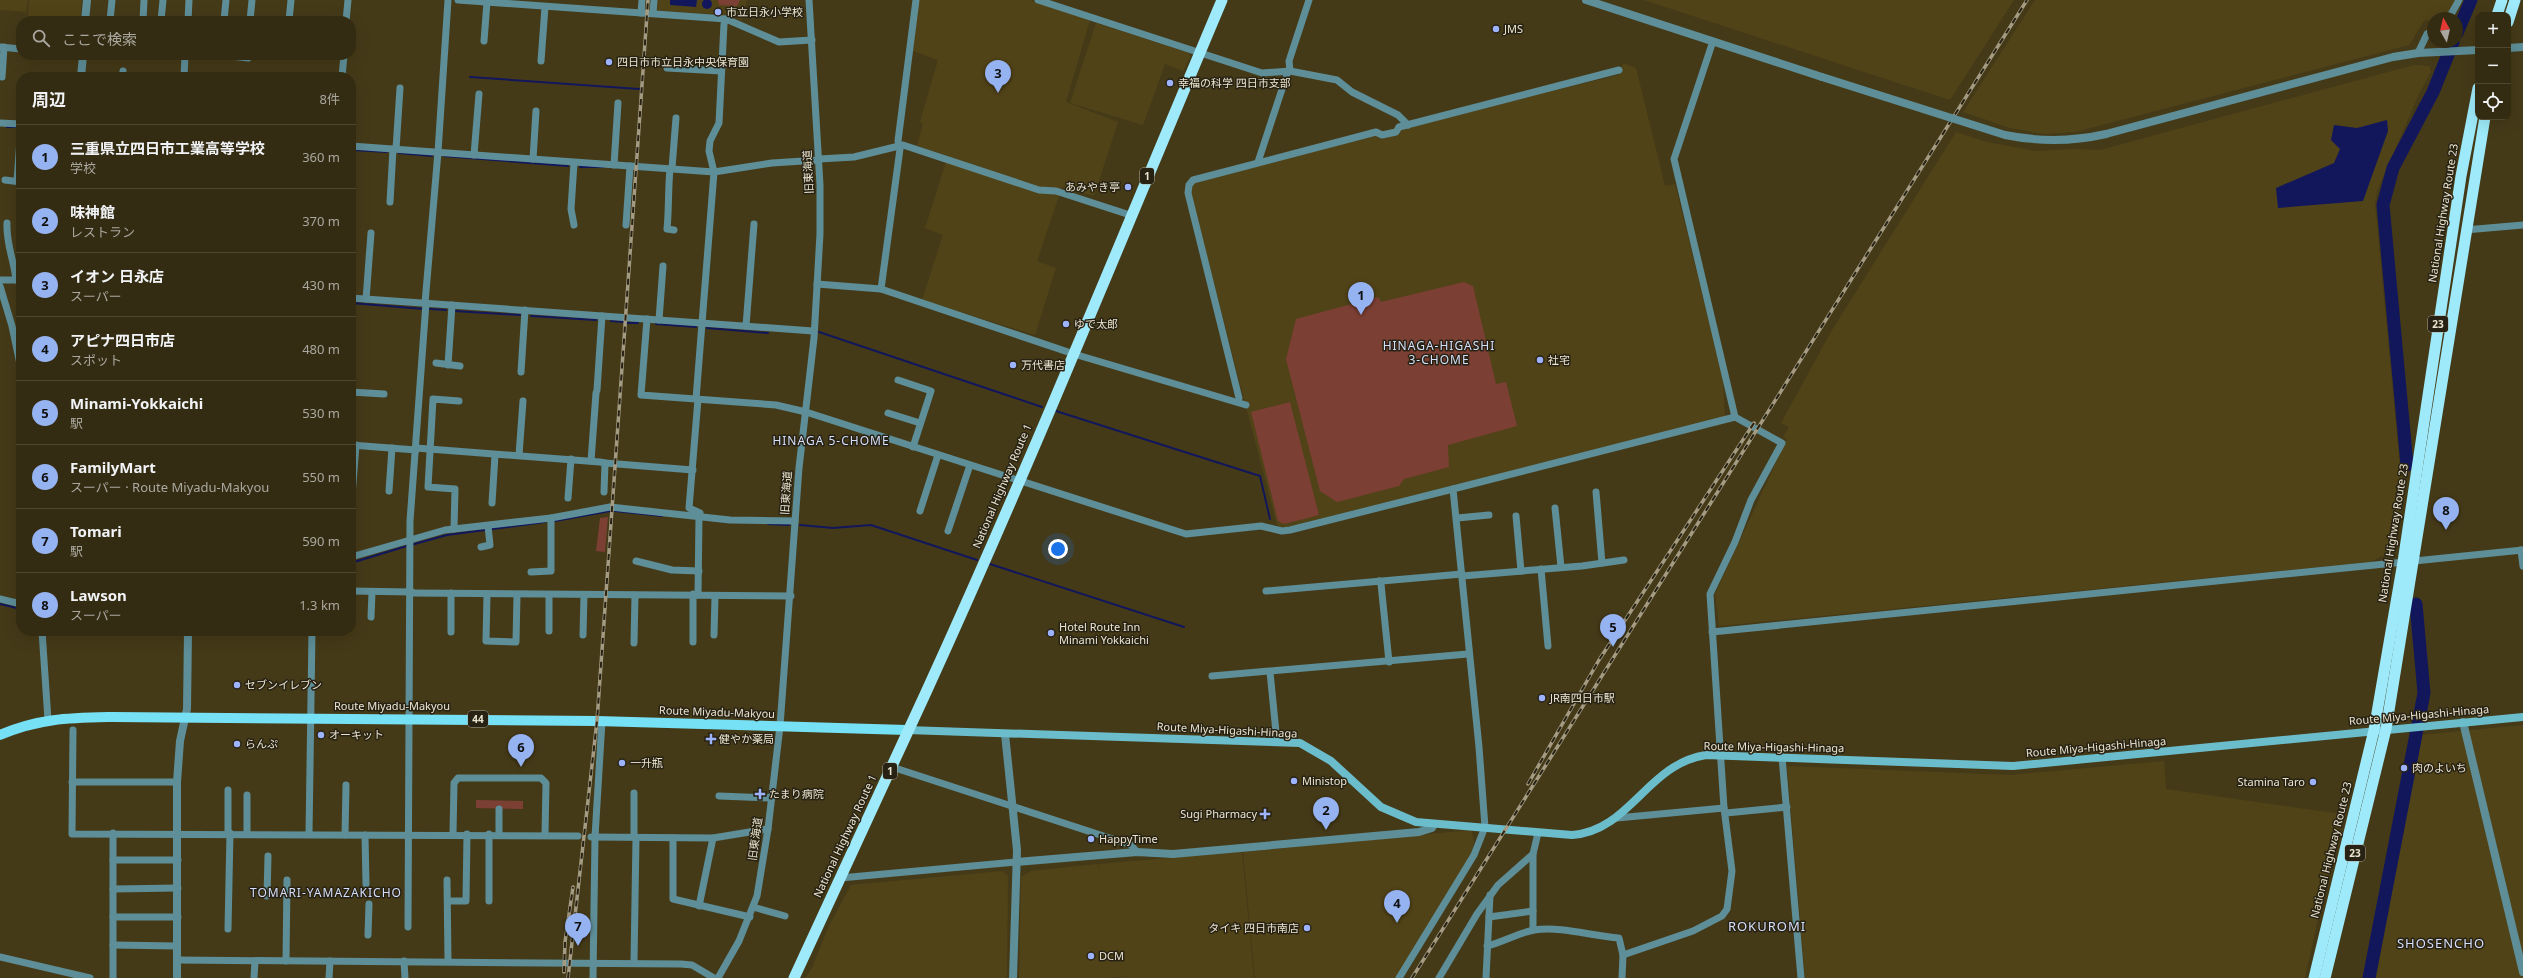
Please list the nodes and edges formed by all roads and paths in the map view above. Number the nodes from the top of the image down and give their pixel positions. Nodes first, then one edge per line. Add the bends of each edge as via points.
1 (87, 0) edge
2 (112, 0) edge
3 (144, 0) edge
4 (163, 0) edge
5 (189, 0) edge
6 (226, 0) edge
7 (252, 0) edge
8 (291, 0) edge
9 (348, 0) edge
10 (448, 0) edge
11 (458, 0) edge
12 (586, 0) edge
13 (642, 0) edge
14 (654, 0) edge
15 (809, 0) edge
16 (916, 0) edge
17 (1038, 0) edge
18 (1222, 0) edge
19 (1309, 0) edge
20 (1586, 0) edge
21 (2459, 0) edge
22 (2502, 0) edge
23 (2515, 0) edge
24 (487, 2) junction
25 (511, 2) edge
26 (545, 7) junction
27 (585, 9) junction
28 (2453, 12) edge
29 (2499, 12) edge
30 (641, 13) junction
31 (2511, 13) edge
32 (653, 14) junction
33 (85, 16) edge
34 (110, 16) edge
35 (143, 16) edge
36 (161, 16) edge
37 (188, 16) edge
38 (224, 16) edge
39 (250, 16) edge
40 (289, 16) edge
41 (346, 16) edge
42 (726, 19) junction
43 (2427, 34) edge
44 (812, 40) junction
45 (484, 41) dead end
46 (1713, 41) junction
47 (2, 47) edge
48 (2523, 47) edge
49 (16, 48) edge
50 (2511, 48) edge
51 (2475, 50) edge
52 (1200, 53) junction
53 (2418, 53) junction
54 (83, 60) edge
55 (185, 60) edge
56 (344, 60) edge
57 (541, 61) dead end
58 (668, 68) dead end
59 (1619, 70) dead end
60 (721, 71) junction
61 (1289, 71) junction
62 (81, 72) edge
63 (184, 72) edge
64 (342, 72) edge
65 (2, 77) dead end
66 (400, 88) dead end
67 (479, 94) dead end
68 (618, 103) dead end
69 (2475, 104) edge
70 (536, 111) dead end
71 (676, 118) dead end
72 (2485, 120) edge
73 (0, 122) edge
74 (16, 124) edge
75 (1408, 125) junction
76 (356, 146) edge
77 (899, 146) junction
78 (394, 149) junction
79 (438, 152) junction
80 (474, 155) junction
81 (533, 159) junction
82 (819, 159) junction
83 (1258, 162) junction
84 (574, 163) junction
85 (614, 165) junction
86 (630, 166) junction
87 (671, 168) junction
88 (714, 172) junction
89 (5, 180) dead end
90 (16, 182) edge
91 (390, 202) dead end
92 (1130, 216) junction
93 (7, 223) dead end
94 (754, 224) dead end
95 (574, 225) dead end
96 (626, 225) dead end
97 (2523, 225) edge
98 (674, 230) dead end
99 (2465, 230) junction
100 (371, 234) dead end
101 (663, 266) dead end
102 (16, 272) edge
103 (0, 280) edge
104 (16, 280) edge
105 (817, 284) junction
106 (0, 286) edge
107 (880, 289) junction
108 (356, 298) edge
109 (366, 299) junction
110 (425, 303) junction
111 (452, 305) junction
112 (525, 310) junction
113 (602, 316) junction
114 (647, 319) junction
115 (659, 320) junction
116 (702, 323) junction
117 (746, 326) junction
118 (813, 331) junction
119 (16, 345) edge
120 (1074, 354) junction
121 (436, 364) dead end
122 (448, 365) junction
123 (460, 366) dead end
124 (521, 372) dead end
125 (898, 380) dead end
126 (356, 392) edge
127 (384, 394) dead end
128 (1239, 398) dead end
129 (697, 399) junction
130 (459, 401) dead end
131 (523, 401) dead end
132 (1246, 405) dead end
133 (806, 412) junction
134 (888, 413) dead end
135 (1735, 417) junction
136 (920, 424) junction
137 (356, 445) edge
138 (912, 447) junction
139 (392, 448) junction
140 (416, 449) junction
141 (430, 449) junction
142 (938, 454) junction
143 (495, 455) junction
144 (519, 455) junction
145 (571, 459) junction
146 (591, 461) junction
147 (605, 463) junction
148 (970, 465) junction
149 (693, 470) junction
150 (1018, 481) junction
151 (1453, 489) junction
152 (389, 491) dead end
153 (604, 492) dead end
154 (1596, 492) dead end
155 (568, 498) dead end
156 (492, 503) dead end
157 (1555, 508) dead end
158 (920, 512) dead end
159 (1489, 515) dead end
160 (1516, 516) dead end
161 (702, 517) junction
162 (1456, 518) junction
163 (551, 520) junction
164 (795, 522) junction
165 (454, 529) junction
166 (488, 529) junction
167 (948, 531) dead end
168 (411, 543) junction
169 (481, 547) dead end
170 (2522, 550) edge
171 (356, 556) edge
172 (1624, 560) dead end
173 (636, 561) dead end
174 (2408, 561) junction
175 (1602, 563) junction
176 (2523, 566) edge
177 (1560, 567) junction
178 (1541, 569) junction
179 (699, 570) junction
180 (1522, 571) junction
181 (530, 572) dead end
182 (1462, 575) junction
183 (1379, 581) junction
184 (356, 591) edge
185 (1266, 591) dead end
186 (372, 592) junction
187 (412, 592) junction
188 (451, 593) junction
189 (487, 594) junction
190 (696, 594) junction
191 (517, 595) junction
192 (549, 595) junction
193 (584, 595) junction
194 (635, 595) junction
195 (715, 596) junction
196 (791, 596) junction
197 (0, 599) edge
198 (16, 603) edge
199 (371, 617) dead end
200 (549, 631) dead end
201 (451, 632) dead end
202 (1712, 632) junction
203 (583, 635) dead end
204 (714, 635) dead end
205 (42, 636) edge
206 (188, 636) edge
207 (312, 636) edge
208 (634, 642) dead end
209 (693, 642) dead end
210 (1548, 646) dead end
211 (1468, 654) junction
212 (1388, 662) junction
213 (1270, 672) junction
214 (1212, 676) dead end
215 (2523, 717) edge
216 (310, 718) junction
217 (410, 718) junction
218 (184, 719) junction
219 (48, 720) junction
220 (602, 721) junction
221 (2463, 722) junction
222 (780, 726) junction
223 (2386, 729) junction
224 (73, 730) dead end
225 (907, 730) junction
226 (2374, 730) junction
227 (1005, 734) junction
228 (0, 735) edge
229 (1277, 742) junction
230 (1721, 755) junction
231 (1782, 757) junction
232 (892, 767) junction
233 (72, 782) junction
234 (177, 782) junction
235 (346, 785) dead end
236 (228, 790) dead end
237 (634, 793) dead end
238 (247, 795) dead end
239 (720, 796) dead end
240 (772, 798) junction
241 (1013, 807) junction
242 (1786, 807) junction
243 (499, 809) dead end
244 (1725, 810) junction
245 (1617, 818) junction
246 (1434, 824) junction
247 (1485, 827) junction
248 (768, 829) junction
249 (1538, 832) junction
250 (113, 833) junction
251 (178, 833) junction
252 (247, 834) junction
253 (309, 834) junction
254 (453, 834) junction
255 (499, 834) junction
256 (545, 834) junction
257 (230, 835) junction
258 (345, 835) junction
259 (365, 835) junction
260 (578, 836) dead end
261 (409, 837) junction
262 (467, 837) junction
263 (489, 837) junction
264 (594, 837) junction
265 (635, 837) junction
266 (673, 838) junction
267 (713, 838) junction
268 (1137, 852) junction
269 (1533, 854) junction
270 (268, 856) dead end
271 (113, 860) junction
272 (178, 860) junction
273 (1016, 862) junction
274 (840, 878) junction
275 (287, 880) dead end
276 (447, 880) dead end
277 (366, 884) dead end
278 (178, 888) junction
279 (113, 889) junction
280 (1490, 895) junction
281 (267, 896) dead end
282 (449, 901) junction
283 (489, 901) dead end
284 (368, 904) dead end
285 (699, 906) junction
286 (753, 907) junction
287 (1533, 911) junction
288 (785, 916) dead end
289 (113, 917) junction
290 (178, 917) junction
291 (750, 917) junction
292 (1489, 917) junction
293 (408, 927) dead end
294 (228, 929) dead end
295 (1533, 930) junction
296 (368, 935) dead end
297 (113, 946) junction
298 (177, 946) junction
299 (1488, 946) junction
300 (1623, 956) junction
301 (0, 957) edge
302 (177, 960) junction
303 (255, 961) junction
304 (286, 961) junction
305 (330, 961) junction
306 (404, 961) junction
307 (448, 961) junction
308 (593, 962) junction
309 (634, 962) junction
310 (2523, 972) edge
311 (90, 978) edge
312 (113, 978) edge
313 (177, 978) edge
314 (254, 978) edge
315 (329, 978) edge
316 (405, 978) edge
317 (593, 978) edge
318 (714, 978) edge
319 (718, 978) edge
320 (794, 978) edge
321 (1013, 978) edge
322 (1399, 978) edge
323 (1439, 978) edge
324 (1486, 978) edge
325 (1622, 978) edge
326 (1801, 978) edge
327 (2314, 978) edge
328 (2325, 978) edge

1 - 33 street
2 - 34 street
3 - 35 street
4 - 36 street
5 - 37 street
6 - 38 street
7 - 39 street
8 - 40 street
9 - 41 street
10 - 79 street
11 - 24 street
12 - 27 street
13 - 30 street
14 - 32 street
15 - 44 street, 旧東海道
16 - 77 street
17 - 52 street
18 - 52 highway, National Highway Route 1 / 1
19 - 61 street via 1289,61
20 - 46 street
21 - 28 street
22 - 29 highway
23 - 31 highway
24 - 25 street
24 - 45 street
25 - 26 street
26 - 27 street
26 - 57 street
27 - 30 street
30 - 32 street
32 - 42 street
42 - 44 street via 779,42
42 - 60 street
43 - 53 street
44 - 82 street, 旧東海道
46 - 53 street, bridge via 2005,135 2055,142 2106,134 2393,57
46 - 135 street via 1674,160
47 - 49 street
47 - 65 street
48 - 50 street
51 - 53 street
52 - 61 street via 1262,73
52 - 92 highway, National Highway Route 1 / 1
54 - 62 street
55 - 63 street
56 - 64 street
58 - 60 street
59 - 75 street
60 - 88 street via 719,123 710,141 709,151
61 - 75 street via 1337,80 1352,92 1398,115
61 - 83 street
66 - 78 street
67 - 80 street
68 - 85 street
69 - 174 highway, National Highway Route 23 / 23 via 2461,176
70 - 81 street
71 - 87 street
72 - 99 highway, National Highway Route 23 / 23
73 - 74 street
75 - 83 street via 1399,127 1396,132 1382,135 1376,132
76 - 78 street
77 - 82 street via 854,157
77 - 92 street via 921,150 1039,190 1056,191
77 - 107 street
78 - 79 street
78 - 91 street
79 - 80 street
79 - 110 street
80 - 81 street
81 - 84 street
82 - 88 street
82 - 105 street, 旧東海道
83 - 128 street via 1196,178 1188,188
84 - 85 street
84 - 95 street via 571,209
85 - 86 street
86 - 87 street
86 - 96 street
87 - 88 street
87 - 98 street via 667,229
88 - 116 street
89 - 90 street
92 - 120 highway, National Highway Route 1 / 1
93 - 102 street via 6,240
94 - 117 street
97 - 99 street
99 - 174 highway, National Highway Route 23 / 23
100 - 109 street
101 - 115 street
103 - 104 street
105 - 107 street
105 - 118 street, 旧東海道
106 - 119 street
107 - 120 street
108 - 109 street
109 - 110 street
110 - 111 street
110 - 140 street
111 - 112 street
111 - 122 street
112 - 113 street
112 - 124 street
113 - 114 street
113 - 146 street
114 - 115 street
114 - 129 street via 641,395
115 - 116 street
116 - 117 street
116 - 129 street
117 - 118 street
118 - 133 street, 旧東海道
120 - 132 street
120 - 150 highway, National Highway Route 1 / 1
121 - 122 street
122 - 123 street
125 - 136 street via 931,390
126 - 127 street
129 - 133 street via 776,405
129 - 149 street
130 - 141 street via 433,399
131 - 144 street
133 - 138 street
133 - 164 street, 旧東海道
134 - 136 street
135 - 151 street
135 - 202 street via 1782,444 1751,500 1735,542 1710,594
136 - 138 street
137 - 139 street
138 - 142 street
139 - 140 street
139 - 152 street
140 - 141 street
140 - 168 street
141 - 143 street
141 - 165 street via 428,487 455,489
142 - 148 street
142 - 158 street
143 - 144 street
143 - 156 street
144 - 145 street
145 - 146 street
145 - 155 street
146 - 147 street
147 - 149 street
147 - 153 street
148 - 150 street
148 - 167 street
149 - 161 street via 690,510 704,513
150 - 151 street via 1186,534 1261,526 1282,531 1290,530
150 - 225 highway, National Highway Route 1 / 1
151 - 162 street
154 - 175 street
157 - 177 street
159 - 162 street
160 - 180 street
161 - 163 street via 610,507
161 - 164 street
161 - 179 street
162 - 182 street
163 - 166 street
163 - 181 street via 551,572
164 - 196 street, 旧東海道
165 - 166 street
165 - 168 street
166 - 169 street via 490,546
168 - 171 street
168 - 187 street
170 - 174 street
170 - 176 street
172 - 175 street
173 - 179 street via 672,570
174 - 202 street
174 - 223 highway, National Highway Route 23 / 23
174 - 226 highway, National Highway Route 23 / 23
175 - 177 street
177 - 178 street
178 - 180 street
178 - 210 street
179 - 190 street
180 - 182 street
182 - 183 street
182 - 211 street
183 - 185 street
183 - 212 street
184 - 186 street
186 - 187 street
186 - 199 street
187 - 188 street
187 - 217 street
188 - 189 street
188 - 201 street
189 - 191 street
189 - 191 street via 486,641 516,642
190 - 194 street
190 - 195 street
190 - 209 street
191 - 192 street
192 - 193 street
192 - 200 street
193 - 194 street
193 - 203 street
194 - 208 street
195 - 196 street
195 - 204 street
196 - 222 street, 旧東海道
197 - 198 street
202 - 230 street
205 - 219 street
206 - 218 street via 187,709
207 - 216 street
211 - 212 street
211 - 247 street
212 - 213 street
213 - 214 street
213 - 229 street
215 - 221 main road, Route Miya-Higashi-Hinaga
216 - 217 main road, Route Miyadu-Makyou / 44
216 - 218 main road, Route Miyadu-Makyou / 44
216 - 253 street
217 - 220 main road, Route Miyadu-Makyou / 44
217 - 261 street
218 - 219 main road, Route Miyadu-Makyou / 44 via 112,717
218 - 234 street
219 - 228 main road, Route Miyadu-Makyou / 44 via 29,723
220 - 222 main road, Route Miyadu-Makyou / 44
220 - 264 street
221 - 223 main road, Route Miya-Higashi-Hinaga
221 - 310 street
222 - 225 main road, Route Miyadu-Makyou / 44
222 - 240 street, 旧東海道
223 - 226 main road, Route Miya-Higashi-Hinaga
223 - 328 highway, National Highway Route 23 / 23
224 - 233 street
225 - 227 main road, Route Miya-Higashi-Hinaga
225 - 232 highway, National Highway Route 1 / 1
226 - 231 main road, Route Miya-Higashi-Hinaga via 2013,766
226 - 327 highway, National Highway Route 23 / 23
227 - 229 main road, Route Miya-Higashi-Hinaga
227 - 241 street
229 - 246 main road, Route Miya-Higashi-Hinaga via 1300,743 1314,750 1331,761 1381,807 1416,822
230 - 231 main road, Route Miya-Higashi-Hinaga
230 - 244 street
230 - 245 main road, Route Miya-Higashi-Hinaga via 1698,757 1670,768
231 - 242 street
232 - 241 street
232 - 274 highway, National Highway Route 1 / 1
233 - 234 street
233 - 250 street via 72,834
234 - 251 street
235 - 258 street
236 - 257 street
237 - 265 street
238 - 252 street
239 - 240 street
240 - 248 street, 旧東海道
241 - 268 street via 1131,845
241 - 273 street
242 - 244 street
242 - 326 street
243 - 255 street
244 - 245 street
244 - 300 street via 1732,871 1726,911 1722,916 1693,931
245 - 249 main road, Route Miya-Higashi-Hinaga via 1586,834
246 - 247 main road, Route Miya-Higashi-Hinaga
246 - 268 street via 1432,828 1419,832 1173,854
247 - 249 main road, Route Miya-Higashi-Hinaga
247 - 322 street via 1474,854
248 - 267 street
248 - 286 street, 旧東海道
249 - 269 street
250 - 251 street
250 - 271 street
251 - 257 street
251 - 272 street
252 - 253 street
252 - 257 street
253 - 258 street
254 - 256 street via 454,783 458,778 541,778 546,782
254 - 261 street
254 - 262 street
255 - 256 street
255 - 263 street
256 - 260 street
257 - 294 street
258 - 259 street
259 - 261 street
259 - 277 street
261 - 293 street
262 - 263 street
262 - 282 street via 466,901
263 - 283 street
264 - 265 street
264 - 308 street
265 - 266 street
265 - 309 street
266 - 267 street
266 - 285 street via 673,899
267 - 285 street
268 - 273 street
269 - 280 street
269 - 287 street
270 - 281 street
271 - 272 street
271 - 279 street
272 - 278 street
273 - 274 street
273 - 321 street
274 - 320 highway, National Highway Route 1 / 1
275 - 304 street
276 - 282 street
278 - 279 street
278 - 290 street
279 - 289 street
280 - 292 street
280 - 323 street
282 - 307 street
284 - 296 street
285 - 291 street
286 - 288 street
286 - 291 street, 旧東海道
287 - 292 street
287 - 295 street
289 - 290 street
289 - 297 street
290 - 298 street
291 - 319 street, 旧東海道
292 - 299 street
295 - 299 street
295 - 300 street via 1559,928 1619,938
297 - 298 street
297 - 312 street
298 - 302 street
299 - 324 street
300 - 325 street
301 - 311 street
302 - 303 street
302 - 313 street
303 - 304 street
303 - 314 street
304 - 305 street
305 - 306 street
305 - 315 street
306 - 307 street
306 - 316 street
307 - 308 street
308 - 309 street
308 - 317 street
309 - 318 street via 692,965

